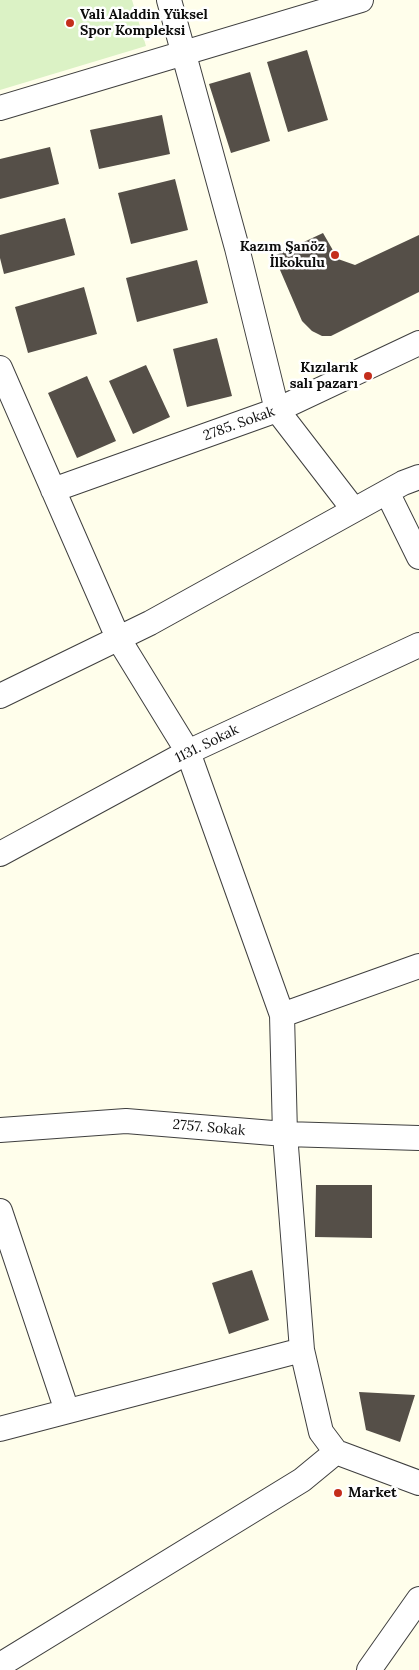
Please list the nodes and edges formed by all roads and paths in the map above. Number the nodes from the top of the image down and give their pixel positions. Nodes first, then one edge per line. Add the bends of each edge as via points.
1 (169, 0) edge
2 (361, 0) edge
3 (183, 53) junction
4 (0, 108) edge
5 (419, 343) edge
6 (0, 368) edge
7 (277, 410) junction
8 (419, 477) edge
9 (53, 490) junction
10 (387, 492) junction
11 (354, 510) junction
12 (419, 557) edge
13 (118, 638) junction
14 (419, 645) edge
15 (0, 696) edge
16 (188, 752) junction
17 (0, 854) edge
18 (419, 966) edge
19 (282, 1015) junction
20 (0, 1130) edge
21 (285, 1134) junction
22 (419, 1138) edge
23 (0, 1211) edge
24 (302, 1350) junction
25 (67, 1411) junction
26 (0, 1429) edge
27 (336, 1452) junction
28 (419, 1483) edge
29 (419, 1599) edge
30 (0, 1665) edge
31 (369, 1670) edge

1 - 3 street
2 - 3 street
3 - 4 street
3 - 7 street via 237,248
5 - 7 street, 2785. Sokak
6 - 9 street
7 - 9 street, 2785. Sokak
7 - 11 street
8 - 10 street
9 - 13 street
10 - 11 street
10 - 12 street
11 - 13 street
13 - 15 street
13 - 16 street
14 - 16 street, 1131. Sokak
16 - 17 street, 1131. Sokak
16 - 19 street
18 - 19 street
19 - 21 street
20 - 21 street, 2757. Sokak via 126,1121
21 - 22 street, 2757. Sokak
21 - 24 street
23 - 25 street
24 - 25 street
24 - 27 street via 320,1432
25 - 26 street
27 - 28 street
27 - 30 street via 302,1480
29 - 31 street

